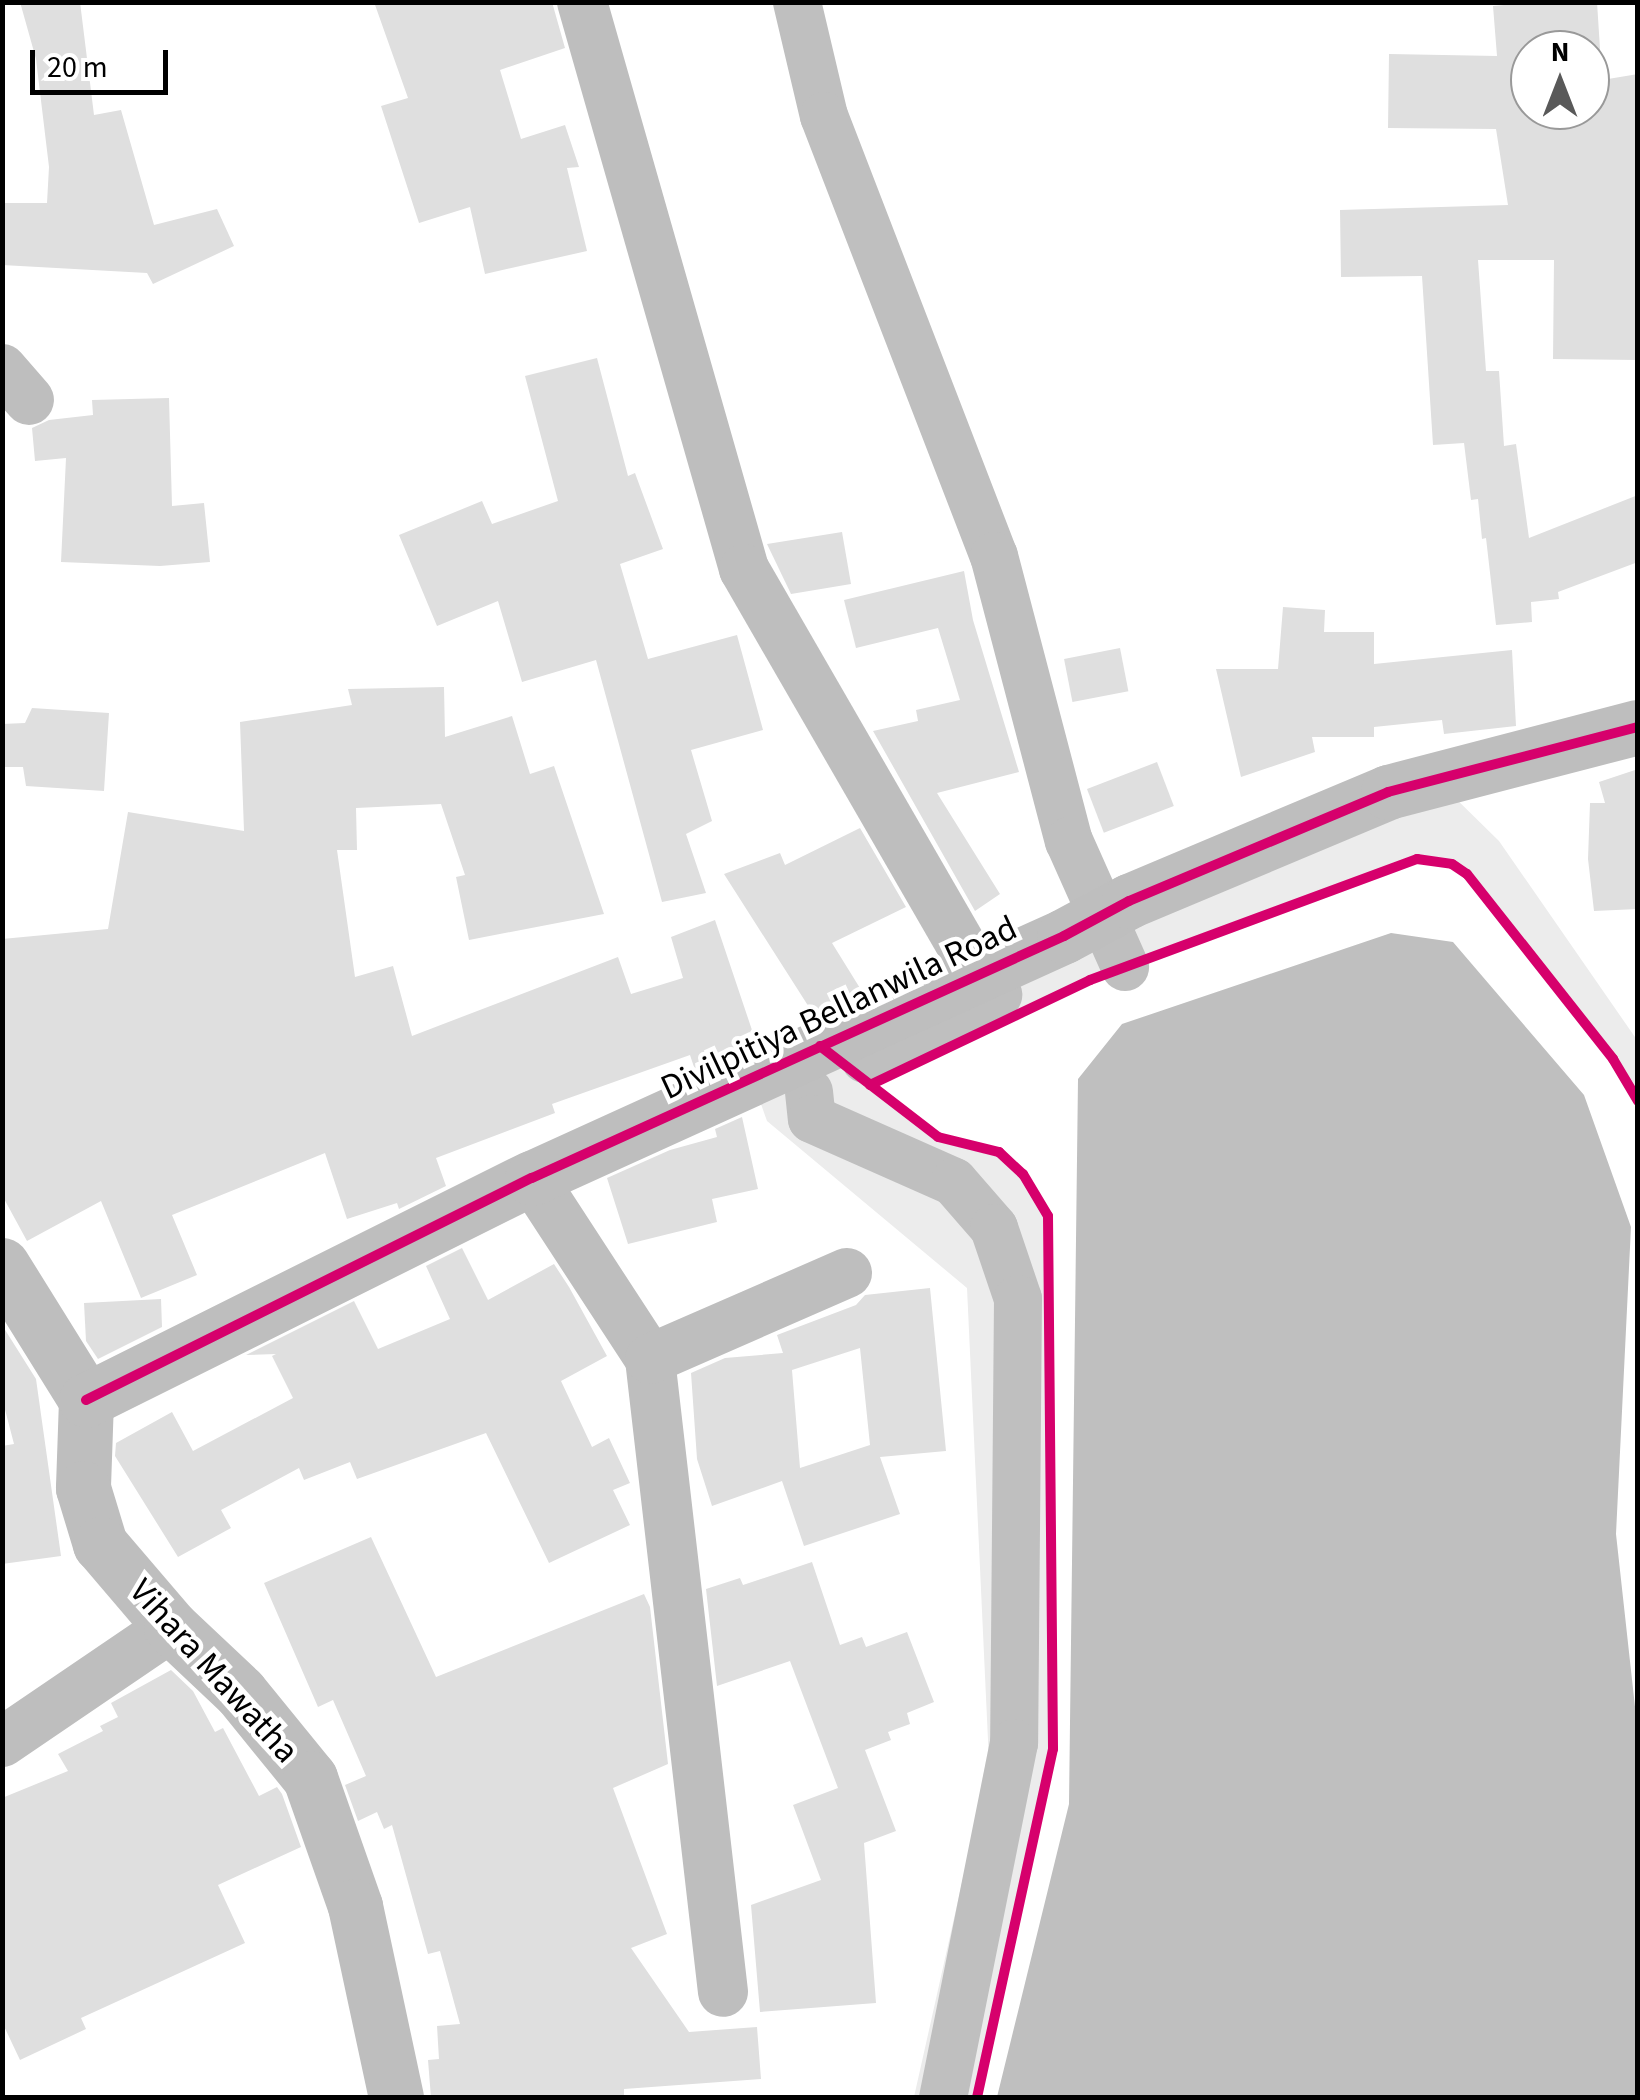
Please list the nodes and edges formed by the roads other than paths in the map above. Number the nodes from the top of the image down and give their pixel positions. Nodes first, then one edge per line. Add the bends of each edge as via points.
1 (582, 2) edge
2 (1638, 727) edge
3 (978, 974) junction
4 (532, 1178) junction
5 (2, 1266) edge
6 (846, 1274) dead end
7 (650, 1359) junction
8 (86, 1400) junction
9 (171, 1627) junction
10 (2, 1742) edge
11 (723, 1992) dead end
12 (396, 2098) edge

1 - 3 street via 744,569
2 - 3 street, Divilpitiya Bellanwila Road via 1388,792 1129,901
3 - 4 street, Divilpitiya Bellanwila Road
4 - 7 street
4 - 8 street, Divilpitiya Bellanwila Road
5 - 8 street
6 - 7 street
7 - 11 street
8 - 9 street, Vihara Mawatha via 84,1488 100,1544
9 - 10 street
9 - 12 street, Vihara Mawatha via 240,1692 310,1778 356,1906

